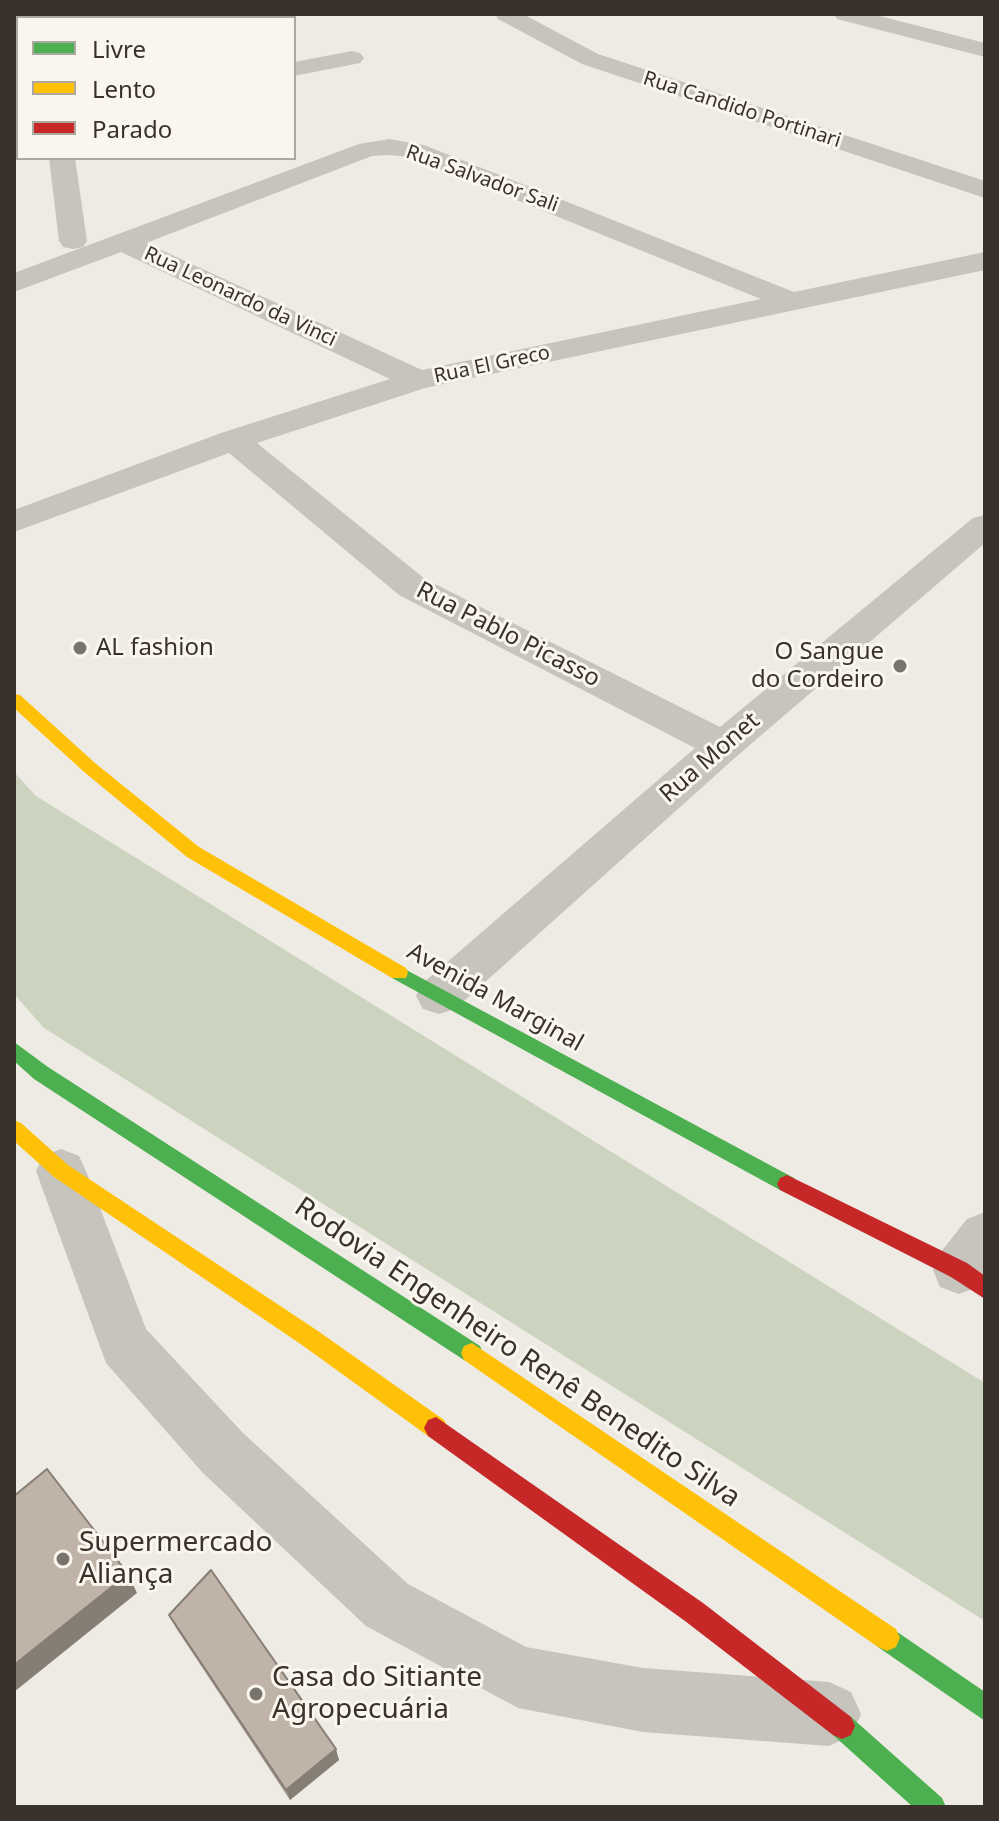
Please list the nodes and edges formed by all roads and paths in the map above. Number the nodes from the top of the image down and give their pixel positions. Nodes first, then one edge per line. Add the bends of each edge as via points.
1 (506, 14) edge
2 (845, 14) edge
3 (985, 50) edge
4 (352, 58) dead end
5 (296, 69) edge
6 (62, 160) edge
7 (985, 190) edge
8 (73, 241) dead end
9 (122, 242) junction
10 (985, 261) edge
11 (14, 283) edge
12 (793, 302) junction
13 (418, 380) junction
14 (233, 440) junction
15 (14, 522) edge
16 (985, 525) edge
17 (14, 699) edge
18 (723, 746) junction
19 (439, 996) junction
20 (14, 1050) edge
21 (14, 1129) edge
22 (61, 1171) junction
23 (976, 1264) edge
24 (985, 1708) edge
25 (829, 1714) junction
26 (933, 1807) edge

1 - 7 street, Rua Candido Portinari via 590,59
2 - 3 street
4 - 5 street
6 - 8 street
9 - 11 street, Rua Leonardo da Vinci
9 - 12 street, Rua Salvador Sali via 368,149 389,147 415,150
9 - 13 street, Rua Leonardo da Vinci
10 - 12 street, Rua El Greco
12 - 13 street, Rua El Greco
13 - 14 street, Rua El Greco
14 - 15 street, Rua El Greco
14 - 18 street, Rua Pablo Picasso via 412,587
16 - 18 street, Rua Monet
17 - 19 main road, Avenida Marginal via 193,852
18 - 19 street, Rua Monet
19 - 23 main road, Avenida Marginal via 802,1192
20 - 24 main road, Rodovia Engenheiro Renê Benedito Silva via 41,1073 477,1357
21 - 22 main road
22 - 25 main road via 310,1338
22 - 25 street via 125,1345 223,1453 387,1605 518,1677 643,1700
25 - 26 main road

